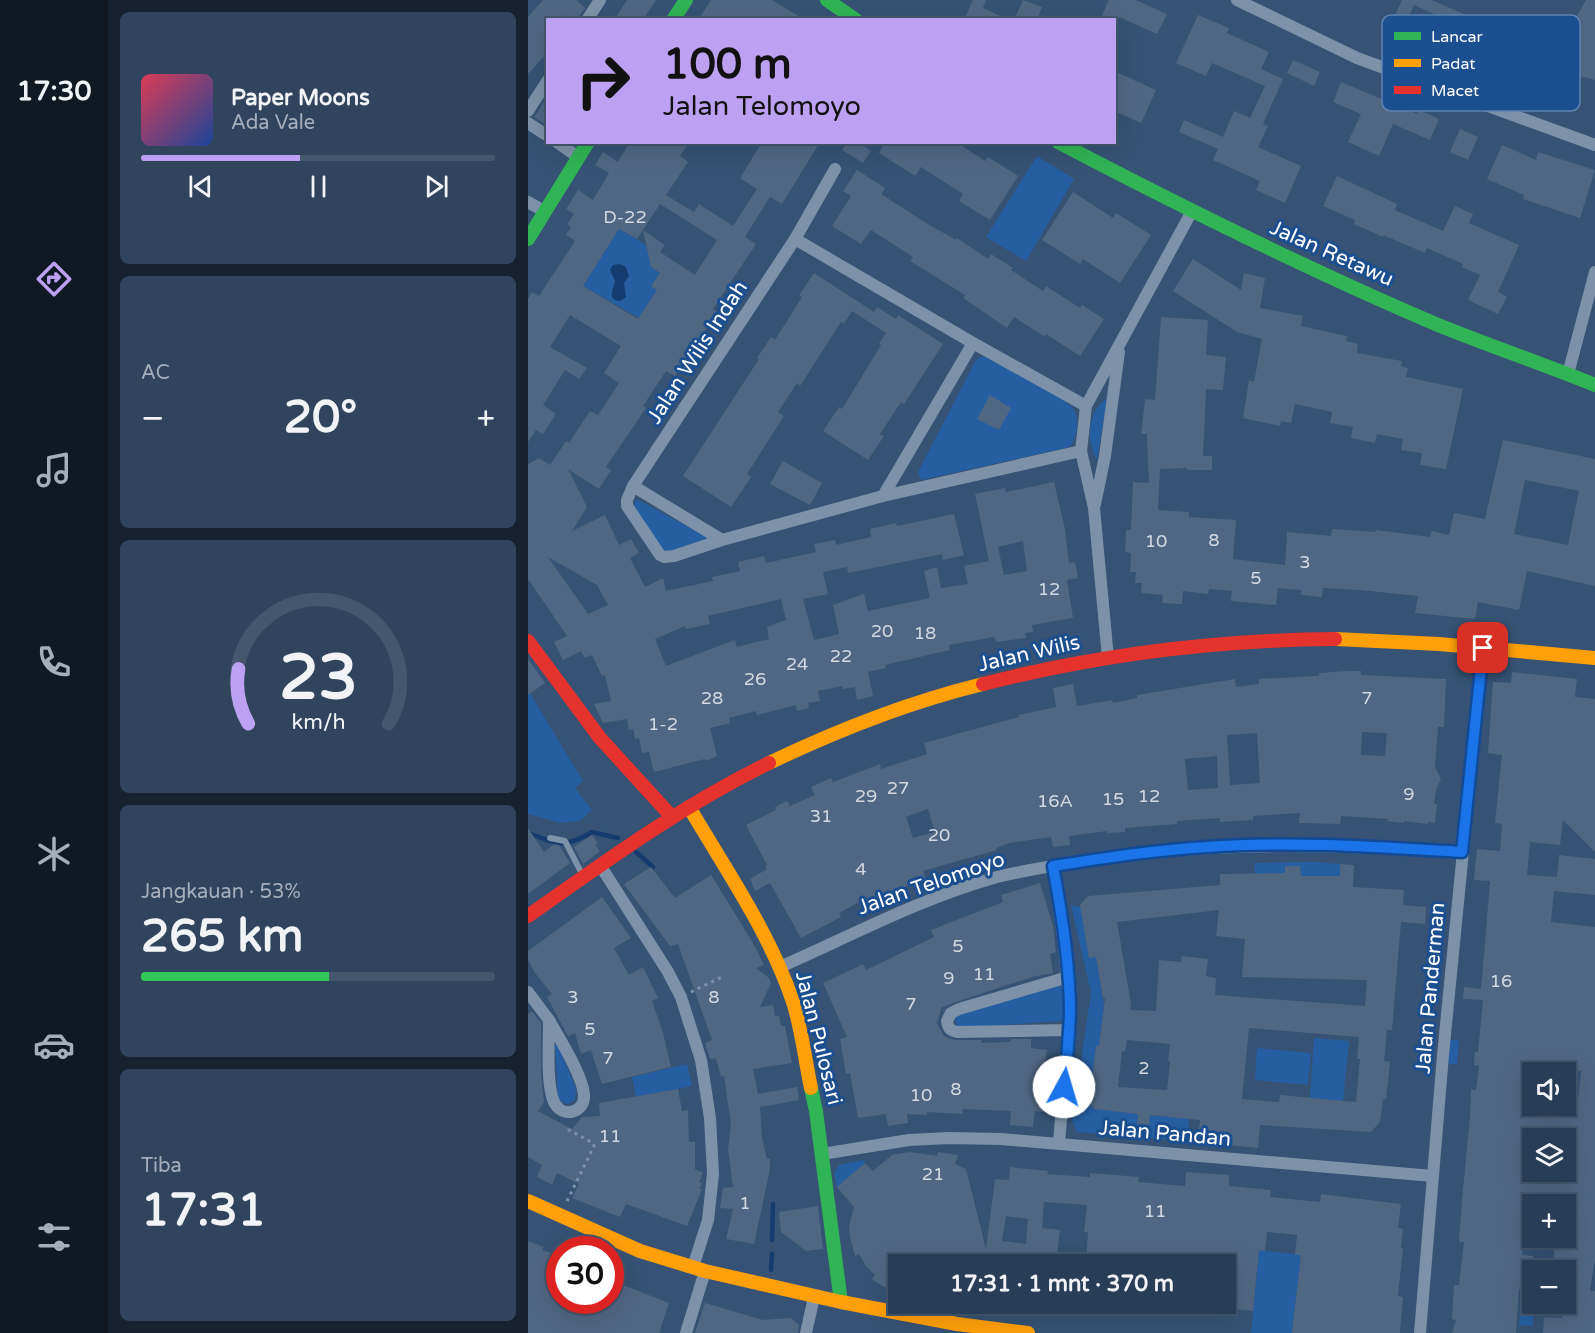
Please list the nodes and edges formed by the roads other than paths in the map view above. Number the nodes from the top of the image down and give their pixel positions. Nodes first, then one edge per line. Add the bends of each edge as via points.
1 (600, 0) edge
2 (686, 0) edge
3 (827, 0) edge
4 (1237, 0) edge
5 (588, 18) edge
6 (674, 18) edge
7 (853, 18) edge
8 (1382, 67) edge
9 (546, 83) edge
10 (528, 111) edge
11 (1502, 111) edge
12 (528, 123) edge
13 (546, 135) edge
14 (560, 144) edge
15 (587, 144) edge
16 (1062, 144) edge
17 (1595, 145) edge
18 (578, 157) junction
19 (835, 168) dead end
20 (528, 202) edge
21 (544, 211) junction
22 (1192, 211) junction
23 (528, 239) edge
24 (795, 239) junction
25 (1595, 272) edge
26 (973, 343) junction
27 (1121, 343) junction
28 (1568, 374) junction
29 (1595, 385) edge
30 (1086, 406) junction
31 (1082, 451) junction
32 (633, 486) junction
33 (883, 496) junction
34 (1094, 508) junction
35 (722, 540) junction
36 (528, 641) edge
37 (1483, 648) junction
38 (1108, 658) junction
39 (1595, 658) edge
40 (689, 807) junction
41 (672, 817) junction
42 (550, 838) dead end
43 (1462, 852) junction
44 (600, 865) junction
45 (1053, 866) junction
46 (583, 877) junction
47 (528, 916) edge
48 (780, 967) junction
49 (1068, 977) junction
50 (528, 992) edge
51 (549, 1020) junction
52 (1069, 1030) junction
53 (1059, 1143) junction
54 (822, 1154) junction
55 (1433, 1176) junction
56 (528, 1201) edge
57 (699, 1269) junction
58 (814, 1297) junction
59 (841, 1302) junction
60 (957, 1328) edge
61 (994, 1331) edge
62 (686, 1333) edge
63 (806, 1333) edge
64 (1028, 1333) edge
65 (1420, 1333) edge

1 - 5 street
2 - 6 main road
3 - 7 main road
4 - 8 street
9 - 10 street
11 - 17 street
12 - 13 street
14 - 18 street
15 - 18 main road
16 - 22 main road, Jalan Retawu
18 - 21 main road
19 - 24 street, Jalan Wilis Indah
20 - 21 street
21 - 23 main road
22 - 27 street
22 - 28 main road, Jalan Retawu via 1438,324
24 - 26 street
24 - 32 street, Jalan Wilis Indah
25 - 28 street
26 - 30 street
26 - 33 street
27 - 30 street
27 - 34 street
28 - 29 main road, Jalan Retawu
30 - 31 street
31 - 33 street
31 - 34 street
32 - 35 street
32 - 35 street via 627,506 660,555 670,557
33 - 35 street
34 - 38 street
36 - 41 main road via 600,738
37 - 38 main road, Jalan Wilis via 1414,641 1274,640
37 - 39 main road, Jalan Wilis
37 - 43 street, Jalan Panderman
38 - 40 main road, Jalan Wilis via 994,681 869,720 748,773
40 - 41 main road, Jalan Wilis
40 - 48 main road, Jalan Pulosari
41 - 44 main road, Jalan Wilis
42 - 46 lane via 565,841
43 - 45 street, Jalan Telomoyo via 1306,844 1207,847
43 - 55 street, Jalan Panderman
44 - 46 main road, Jalan Wilis
44 - 57 street via 681,997 701,1060 712,1143 712,1199
45 - 48 street, Jalan Telomoyo via 999,877 914,905
45 - 49 street
46 - 47 main road, Jalan Wilis
48 - 54 main road, Jalan Pulosari via 804,1048
49 - 52 street
49 - 52 street via 959,1009 947,1021 952,1031 958,1032
50 - 51 street
51 - 51 street via 584,1093 578,1111 566,1112 554,1104
52 - 53 street
53 - 54 street, Jalan Pandan via 949,1138 909,1140
53 - 55 street, Jalan Pandan
54 - 59 main road, Jalan Pulosari
55 - 65 street, Jalan Panderman
56 - 57 main road via 640,1251
57 - 58 main road
57 - 62 street
58 - 59 main road
58 - 63 street
59 - 60 main road
60 - 61 main road
61 - 64 main road

